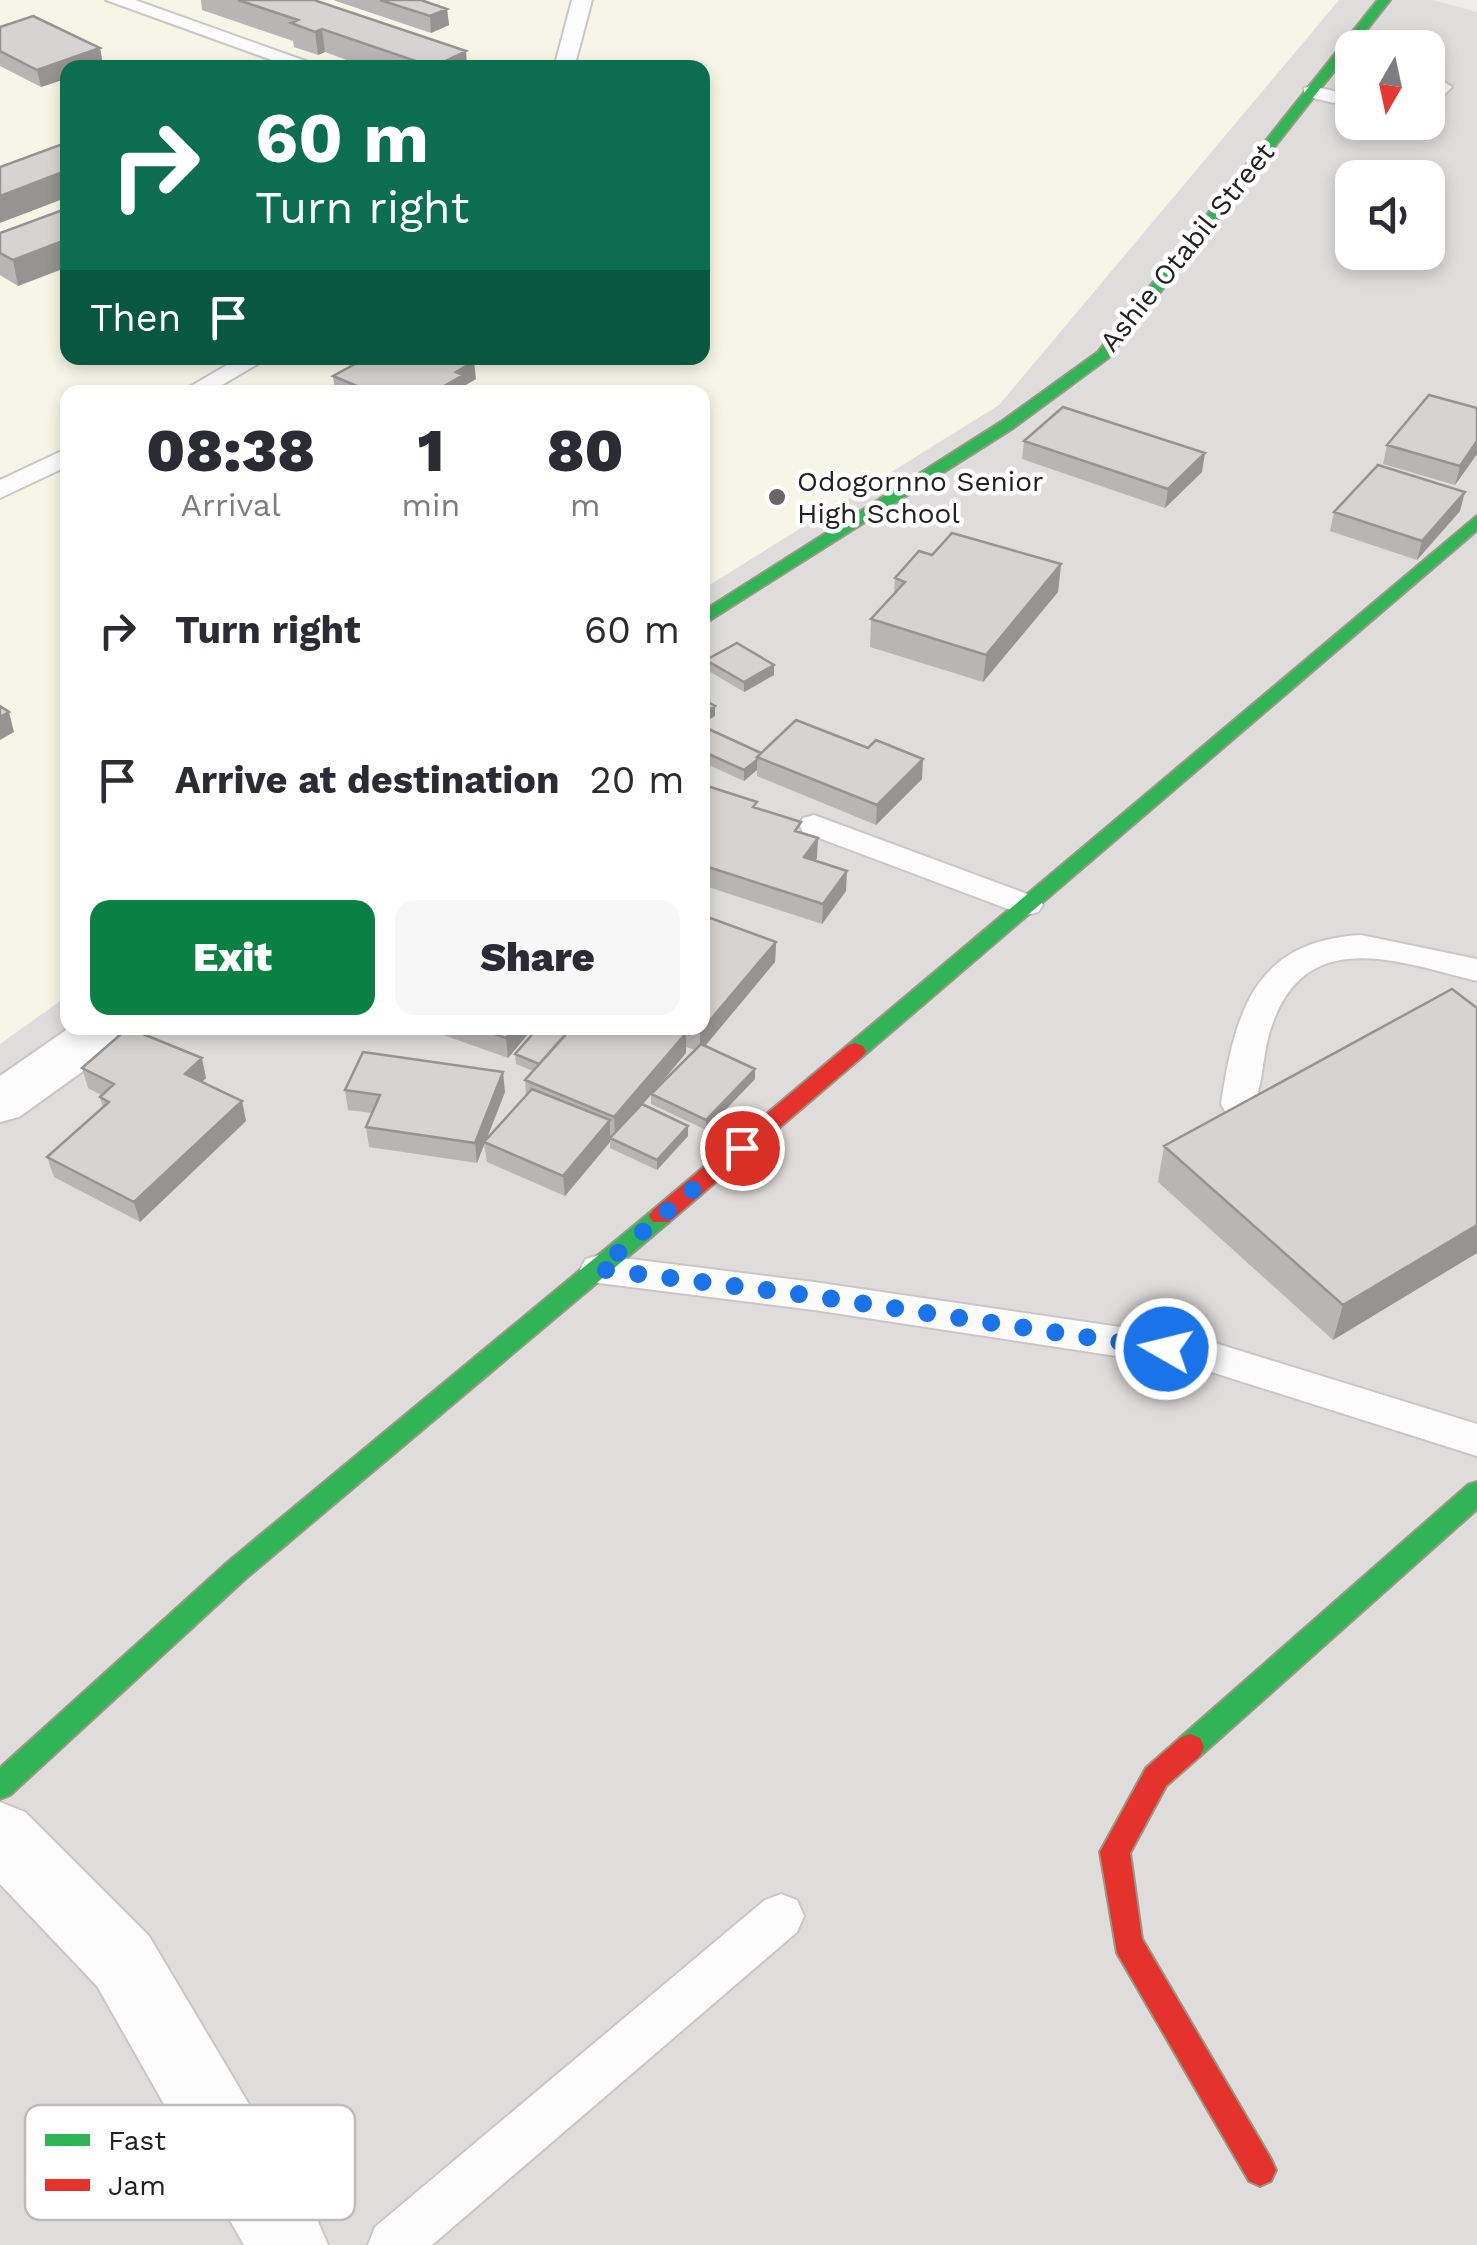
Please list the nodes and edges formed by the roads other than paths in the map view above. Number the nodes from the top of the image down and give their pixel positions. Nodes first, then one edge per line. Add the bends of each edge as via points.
1 (116, 0) edge
2 (582, 0) edge
3 (1384, 0) edge
4 (153, 4) edge
5 (296, 60) edge
6 (566, 60) edge
7 (1311, 92) junction
8 (1335, 98) edge
9 (244, 365) edge
10 (211, 385) edge
11 (60, 460) edge
12 (0, 490) edge
13 (1477, 521) edge
14 (710, 615) edge
15 (814, 825) dead end
16 (1026, 905) junction
17 (1477, 970) edge
18 (96, 1035) edge
19 (0, 1103) edge
20 (1238, 1104) edge
21 (599, 1269) junction
22 (1477, 1440) edge
23 (1477, 1493) edge
24 (0, 1786) edge
25 (0, 1835) edge
26 (781, 1916) dead end
27 (207, 2105) edge
28 (1260, 2170) dead end
29 (273, 2220) edge
30 (288, 2245) edge
31 (393, 2245) edge

1 - 4 lane
2 - 6 lane
3 - 7 street, Ashie Otabil Street
4 - 5 lane
7 - 8 lane
7 - 14 street, Ashie Otabil Street via 1102,354 1008,424
9 - 10 lane
11 - 12 lane
13 - 16 street
15 - 16 lane
16 - 21 street
17 - 20 lane via 1348,946 1279,976 1246,1048
18 - 19 street
21 - 22 lane via 1202,1354
21 - 24 street via 252,1558
23 - 28 street via 1156,1777 1115,1852 1128,1943
25 - 27 street via 123,1961
26 - 31 lane
29 - 30 street

